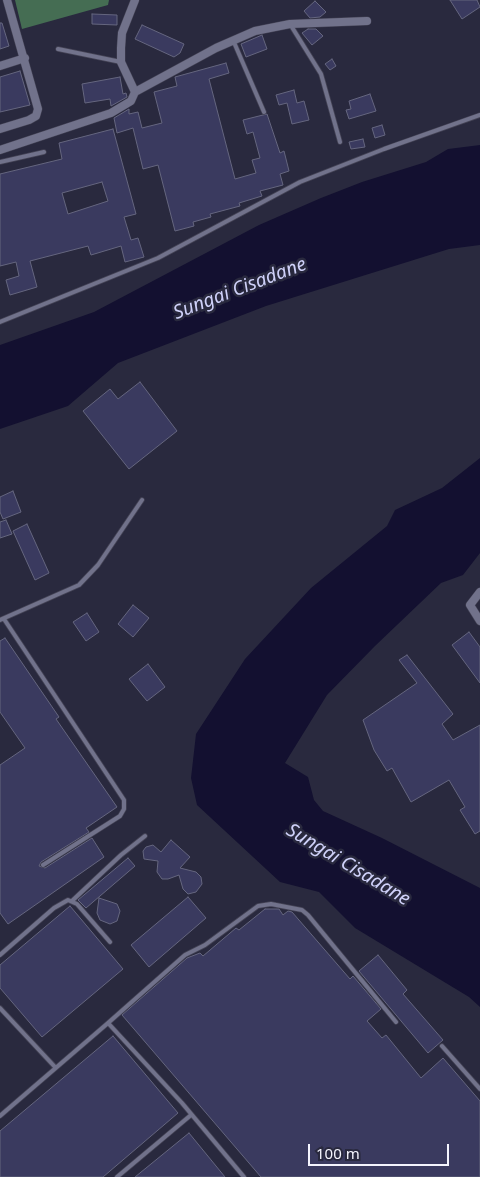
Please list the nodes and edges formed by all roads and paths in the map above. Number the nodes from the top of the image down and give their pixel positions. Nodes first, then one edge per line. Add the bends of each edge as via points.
1 (5, 2) edge
2 (134, 3) edge
3 (367, 21) dead end
4 (290, 24) junction
5 (233, 40) junction
6 (58, 48) dead end
7 (25, 58) junction
8 (121, 62) junction
9 (0, 66) edge
10 (135, 92) junction
11 (264, 112) dead end
12 (480, 115) edge
13 (0, 129) edge
14 (340, 142) dead end
15 (0, 150) edge
16 (44, 152) dead end
17 (0, 162) edge
18 (0, 322) edge
19 (142, 500) dead end
20 (480, 592) edge
21 (2, 620) edge
22 (480, 621) edge
23 (145, 836) dead end
24 (42, 865) dead end
25 (73, 900) junction
26 (110, 942) dead end
27 (0, 954) edge
28 (0, 1008) edge
29 (396, 1022) dead end
30 (108, 1023) junction
31 (442, 1046) dead end
32 (55, 1067) junction
33 (480, 1089) edge
34 (191, 1115) junction
35 (0, 1116) edge
36 (117, 1177) edge
37 (244, 1177) edge

1 - 7 street
2 - 8 street via 122,33
3 - 4 street
4 - 5 street via 254,31
4 - 14 lane via 321,74
5 - 10 street
5 - 11 lane
6 - 8 lane
7 - 9 street
7 - 13 street via 38,110 36,116
8 - 10 street
10 - 15 street via 124,107 111,113
12 - 18 lane via 300,182 158,258
16 - 17 lane
19 - 21 lane via 98,565 79,585
20 - 22 street via 470,604
21 - 24 lane via 124,800 120,816
23 - 25 lane
25 - 26 lane
25 - 27 lane via 59,904
28 - 32 lane
29 - 30 lane via 308,915 302,910 271,904 258,906 205,945 185,955
30 - 32 lane
30 - 34 lane
31 - 33 lane
32 - 35 lane
34 - 36 lane
34 - 37 lane

